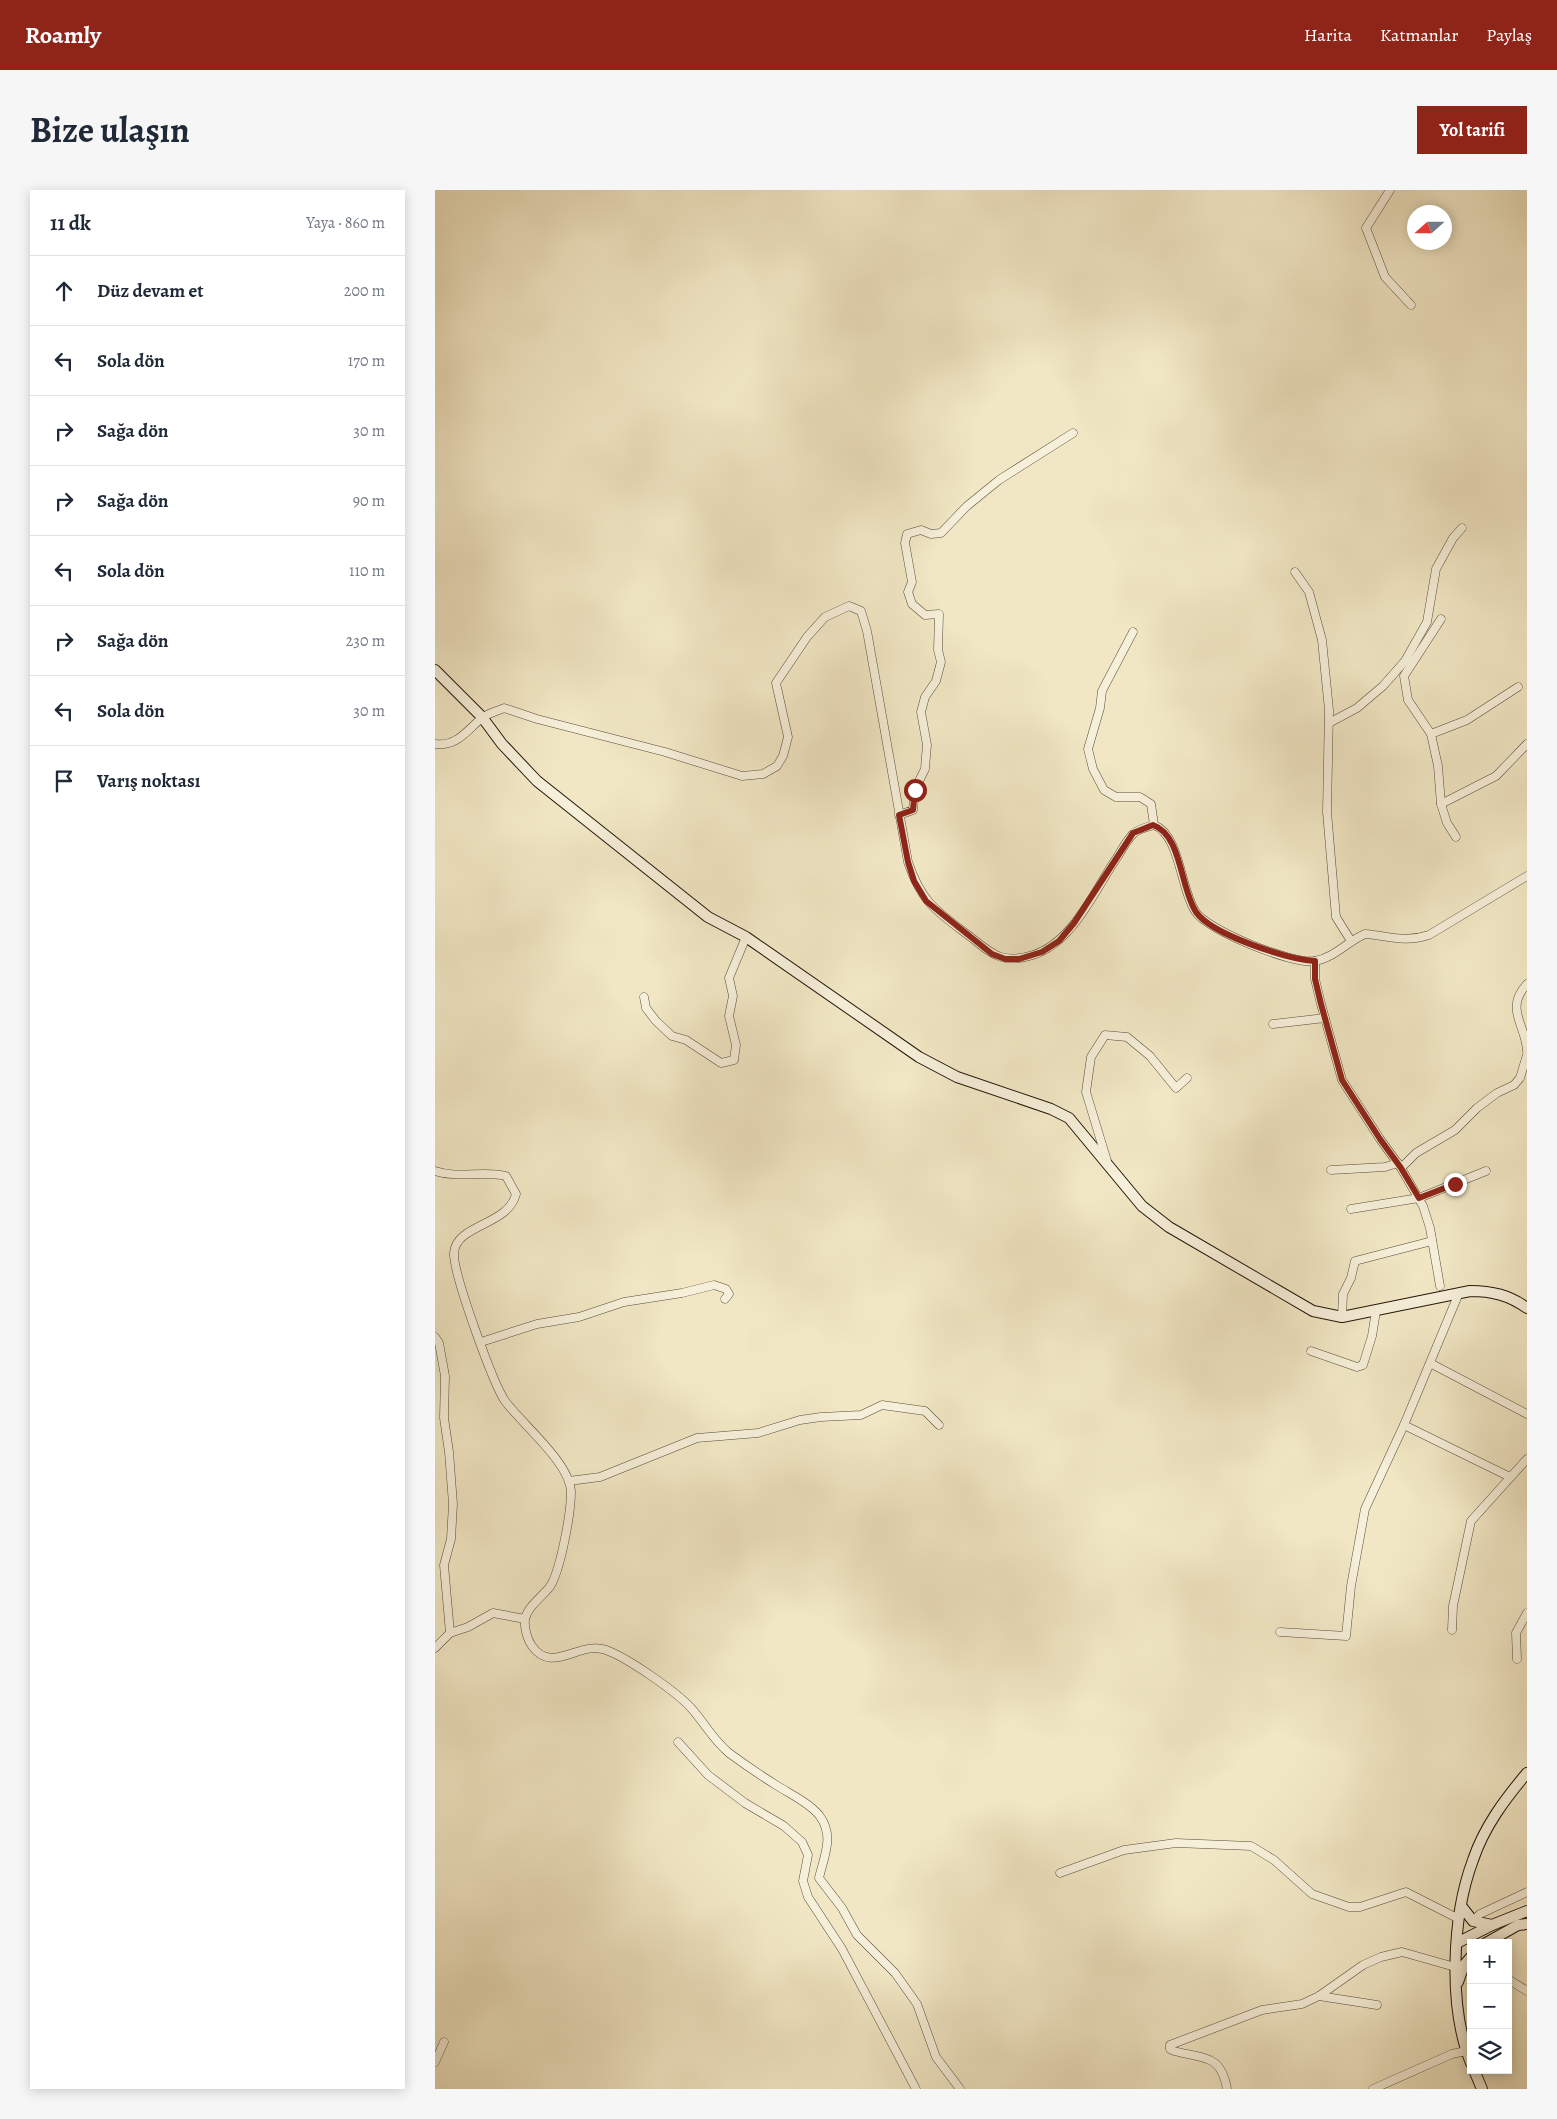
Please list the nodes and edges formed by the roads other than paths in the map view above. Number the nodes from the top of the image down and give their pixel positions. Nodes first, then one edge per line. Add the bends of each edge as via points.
1 (1390, 190) edge
2 (1411, 305) dead end
3 (1073, 433) dead end
4 (1462, 528) dead end
5 (1295, 572) dead end
6 (1441, 619) dead end
7 (1133, 632) dead end
8 (435, 670) edge
9 (1518, 686) dead end
10 (483, 717) junction
11 (1329, 724) junction
12 (1431, 734) junction
13 (435, 744) edge
14 (1527, 744) edge
15 (1441, 804) junction
16 (899, 815) junction
17 (1153, 825) junction
18 (1455, 837) dead end
19 (1527, 876) edge
20 (746, 938) junction
21 (1351, 941) junction
22 (1315, 961) junction
23 (1527, 984) edge
24 (644, 997) dead end
25 (1325, 1018) junction
26 (1273, 1024) dead end
27 (1527, 1053) edge
28 (1187, 1078) dead end
29 (1399, 1165) junction
30 (1109, 1168) junction
31 (1331, 1170) dead end
32 (435, 1171) edge
33 (1486, 1171) dead end
34 (1419, 1198) junction
35 (1351, 1209) dead end
36 (1432, 1241) junction
37 (1440, 1286) dead end
38 (1459, 1293) junction
39 (725, 1299) dead end
40 (1527, 1308) edge
41 (1376, 1312) junction
42 (1342, 1317) junction
43 (435, 1337) edge
44 (481, 1342) junction
45 (1311, 1351) dead end
46 (1430, 1363) junction
47 (1527, 1414) edge
48 (939, 1425) dead end
49 (1404, 1425) junction
50 (1526, 1464) edge
51 (1510, 1477) junction
52 (569, 1481) junction
53 (1527, 1613) edge
54 (525, 1619) junction
55 (1452, 1630) dead end
56 (1279, 1632) dead end
57 (450, 1633) junction
58 (435, 1648) edge
59 (1517, 1659) dead end
60 (678, 1742) dead end
61 (1527, 1773) edge
62 (1060, 1873) dead end
63 (1527, 1892) edge
64 (1462, 1907) junction
65 (1527, 1912) edge
66 (1459, 1919) junction
67 (1473, 1921) junction
68 (1527, 1924) edge
69 (1492, 1925) junction
70 (1493, 1939) edge
71 (1457, 1943) junction
72 (1467, 1945) edge
73 (1466, 1961) edge
74 (1512, 1982) edge
75 (1527, 1991) edge
76 (1319, 1996) junction
77 (1377, 2005) dead end
78 (444, 2042) dead end
79 (1466, 2051) joint
80 (435, 2062) edge
81 (1476, 2074) edge
82 (916, 2089) edge
83 (960, 2089) edge
84 (1227, 2089) edge
85 (1373, 2089) edge
86 (1482, 2089) edge

1 - 2 street via 1366,228 1385,277
3 - 16 street via 999,480 941,533 921,530 907,534 905,543 912,582 908,592 912,604 925,615 939,614 941,662 921,712 927,745 925,769 915,790 913,810
4 - 11 street via 1436,569 1427,622 1405,661 1357,708
5 - 11 street via 1309,592 1317,615
6 - 12 street via 1404,676 1408,700
7 - 17 street via 1101,691 1100,708 1088,750 1104,790 1116,797 1146,800 1151,804
8 - 10 main road
9 - 12 street via 1467,720
10 - 13 street via 455,741
10 - 16 street via 504,708 742,776 763,774 777,766 788,737 776,683 825,617 849,606 861,611 867,631
10 - 20 main road via 537,782 708,917
11 - 21 street via 1327,812 1336,917
12 - 15 street
14 - 15 street via 1496,776
15 - 18 street
16 - 17 street via 908,862 914,881 926,901 992,954 1005,959 1019,959 1042,952 1059,941 1133,833
17 - 22 street via 1162,828 1169,837 1185,887 1202,919 1217,929 1265,949 1297,960
19 - 21 street via 1429,935 1399,940 1365,934
20 - 24 street via 729,978 733,996 729,1016 736,1044 734,1060 721,1064 685,1040 672,1036 646,1008
20 - 30 main road via 919,1057 957,1077 1069,1118
21 - 22 street via 1331,956
22 - 25 street via 1315,979
23 - 27 street via 1517,999 1516,1014 1527,1043
25 - 26 street
25 - 29 street via 1342,1080
27 - 29 street via 1514,1085 1477,1108 1455,1130
28 - 30 street via 1176,1088 1150,1056 1127,1037 1105,1035 1091,1057 1086,1092
29 - 31 street
29 - 34 street
30 - 42 main road via 1142,1206 1169,1227 1313,1310
32 - 44 street via 448,1176 501,1175 509,1180 516,1194 507,1212 467,1233 459,1240 454,1252 458,1276
33 - 34 street
34 - 35 street
34 - 36 street
36 - 37 street
36 - 42 street via 1355,1261 1343,1294
38 - 40 main road via 1491,1291 1515,1299
38 - 41 main road
38 - 46 street
39 - 44 street via 729,1294 727,1289 714,1285 624,1302
41 - 42 main road
41 - 45 street via 1363,1365 1357,1367
43 - 57 street via 445,1376 444,1418 453,1504 451,1538 443,1565
44 - 52 street via 492,1376 505,1400 563,1468
46 - 47 street
46 - 49 street
48 - 52 street via 925,1411 882,1405 861,1415 821,1417 758,1433 697,1438 600,1477
49 - 51 street
49 - 56 street via 1365,1509 1346,1636
50 - 51 street
51 - 55 street via 1471,1521 1453,1606
52 - 54 street via 569,1507 557,1567 552,1582
53 - 59 street via 1516,1633
54 - 57 street via 493,1613
54 - 83 street via 531,1645 540,1655 557,1658 594,1648 605,1650 631,1664 678,1696 729,1752 818,1815 829,1842 819,1878 857,1935 895,1973 917,2004 935,2057
57 - 58 street
60 - 82 street via 708,1775 784,1826 802,1842 808,1855 803,1881 808,1896 842,1949
61 - 64 main road via 1506,1798 1482,1838 1472,1861
62 - 66 street via 1124,1850 1176,1843 1251,1846 1274,1860 1312,1894 1349,1907 1361,1908 1406,1892
63 - 67 street via 1480,1914
64 - 66 main road
64 - 67 main road
65 - 69 main road
66 - 71 main road
67 - 69 main road
68 - 70 main road via 1518,1925
69 - 71 main road
71 - 72 main road
71 - 73 main road
73 - 76 street via 1402,1952 1363,1965
73 - 79 main road via 1456,1987
74 - 75 street
76 - 77 street
76 - 84 street via 1302,2004 1262,2010 1170,2045 1174,2051 1216,2063 1224,2072
78 - 80 street
79 - 85 street via 1452,2054
81 - 86 main road

